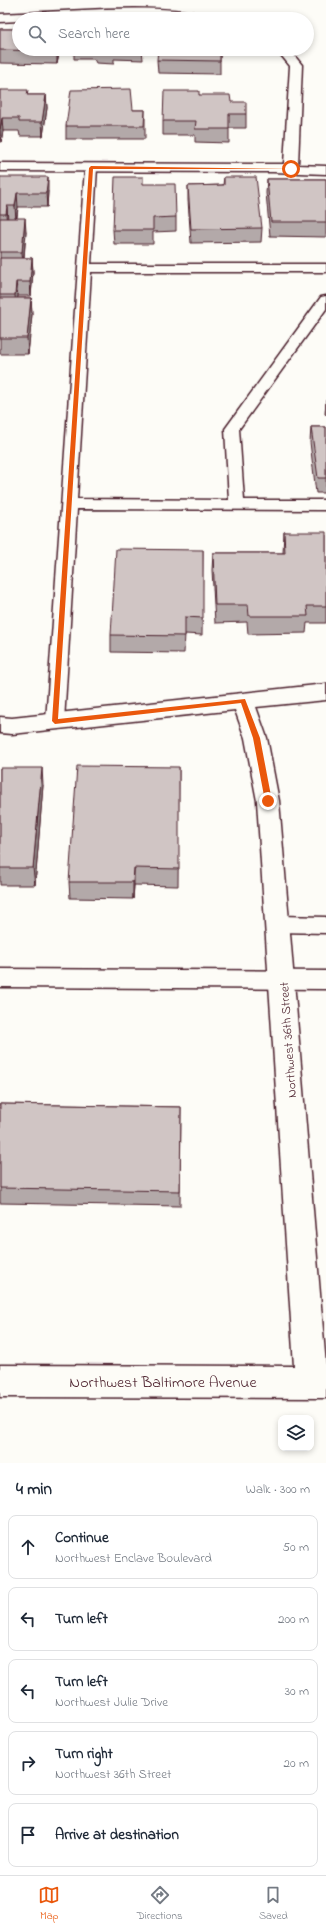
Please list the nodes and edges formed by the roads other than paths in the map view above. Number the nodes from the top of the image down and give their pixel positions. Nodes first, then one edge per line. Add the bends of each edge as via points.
1 (0, 18) edge
2 (12, 18) edge
3 (289, 56) edge
4 (0, 167) edge
5 (91, 168) junction
6 (291, 169) junction
7 (326, 170) edge
8 (84, 268) junction
9 (326, 268) edge
10 (326, 300) edge
11 (69, 504) junction
12 (237, 505) junction
13 (326, 505) edge
14 (326, 692) edge
15 (243, 700) junction
16 (55, 721) junction
17 (0, 725) edge
18 (278, 924) junction
19 (326, 925) edge
20 (0, 978) edge
21 (282, 980) junction
22 (326, 980) edge
23 (0, 1381) edge
24 (319, 1382) edge

1 - 2 street
3 - 6 street via 296,64
4 - 5 street
5 - 6 street
5 - 8 lane
6 - 7 street
8 - 9 lane
8 - 11 lane
10 - 12 lane via 232,429
11 - 12 lane
11 - 16 lane
12 - 13 lane
14 - 15 street
15 - 16 street
15 - 18 street, Northwest 36th Street via 256,738 268,801
16 - 17 street
18 - 19 lane
18 - 21 street, Northwest 36th Street
20 - 21 lane
21 - 22 lane
21 - 24 street, Northwest 36th Street
23 - 24 street, Northwest Baltimore Avenue

